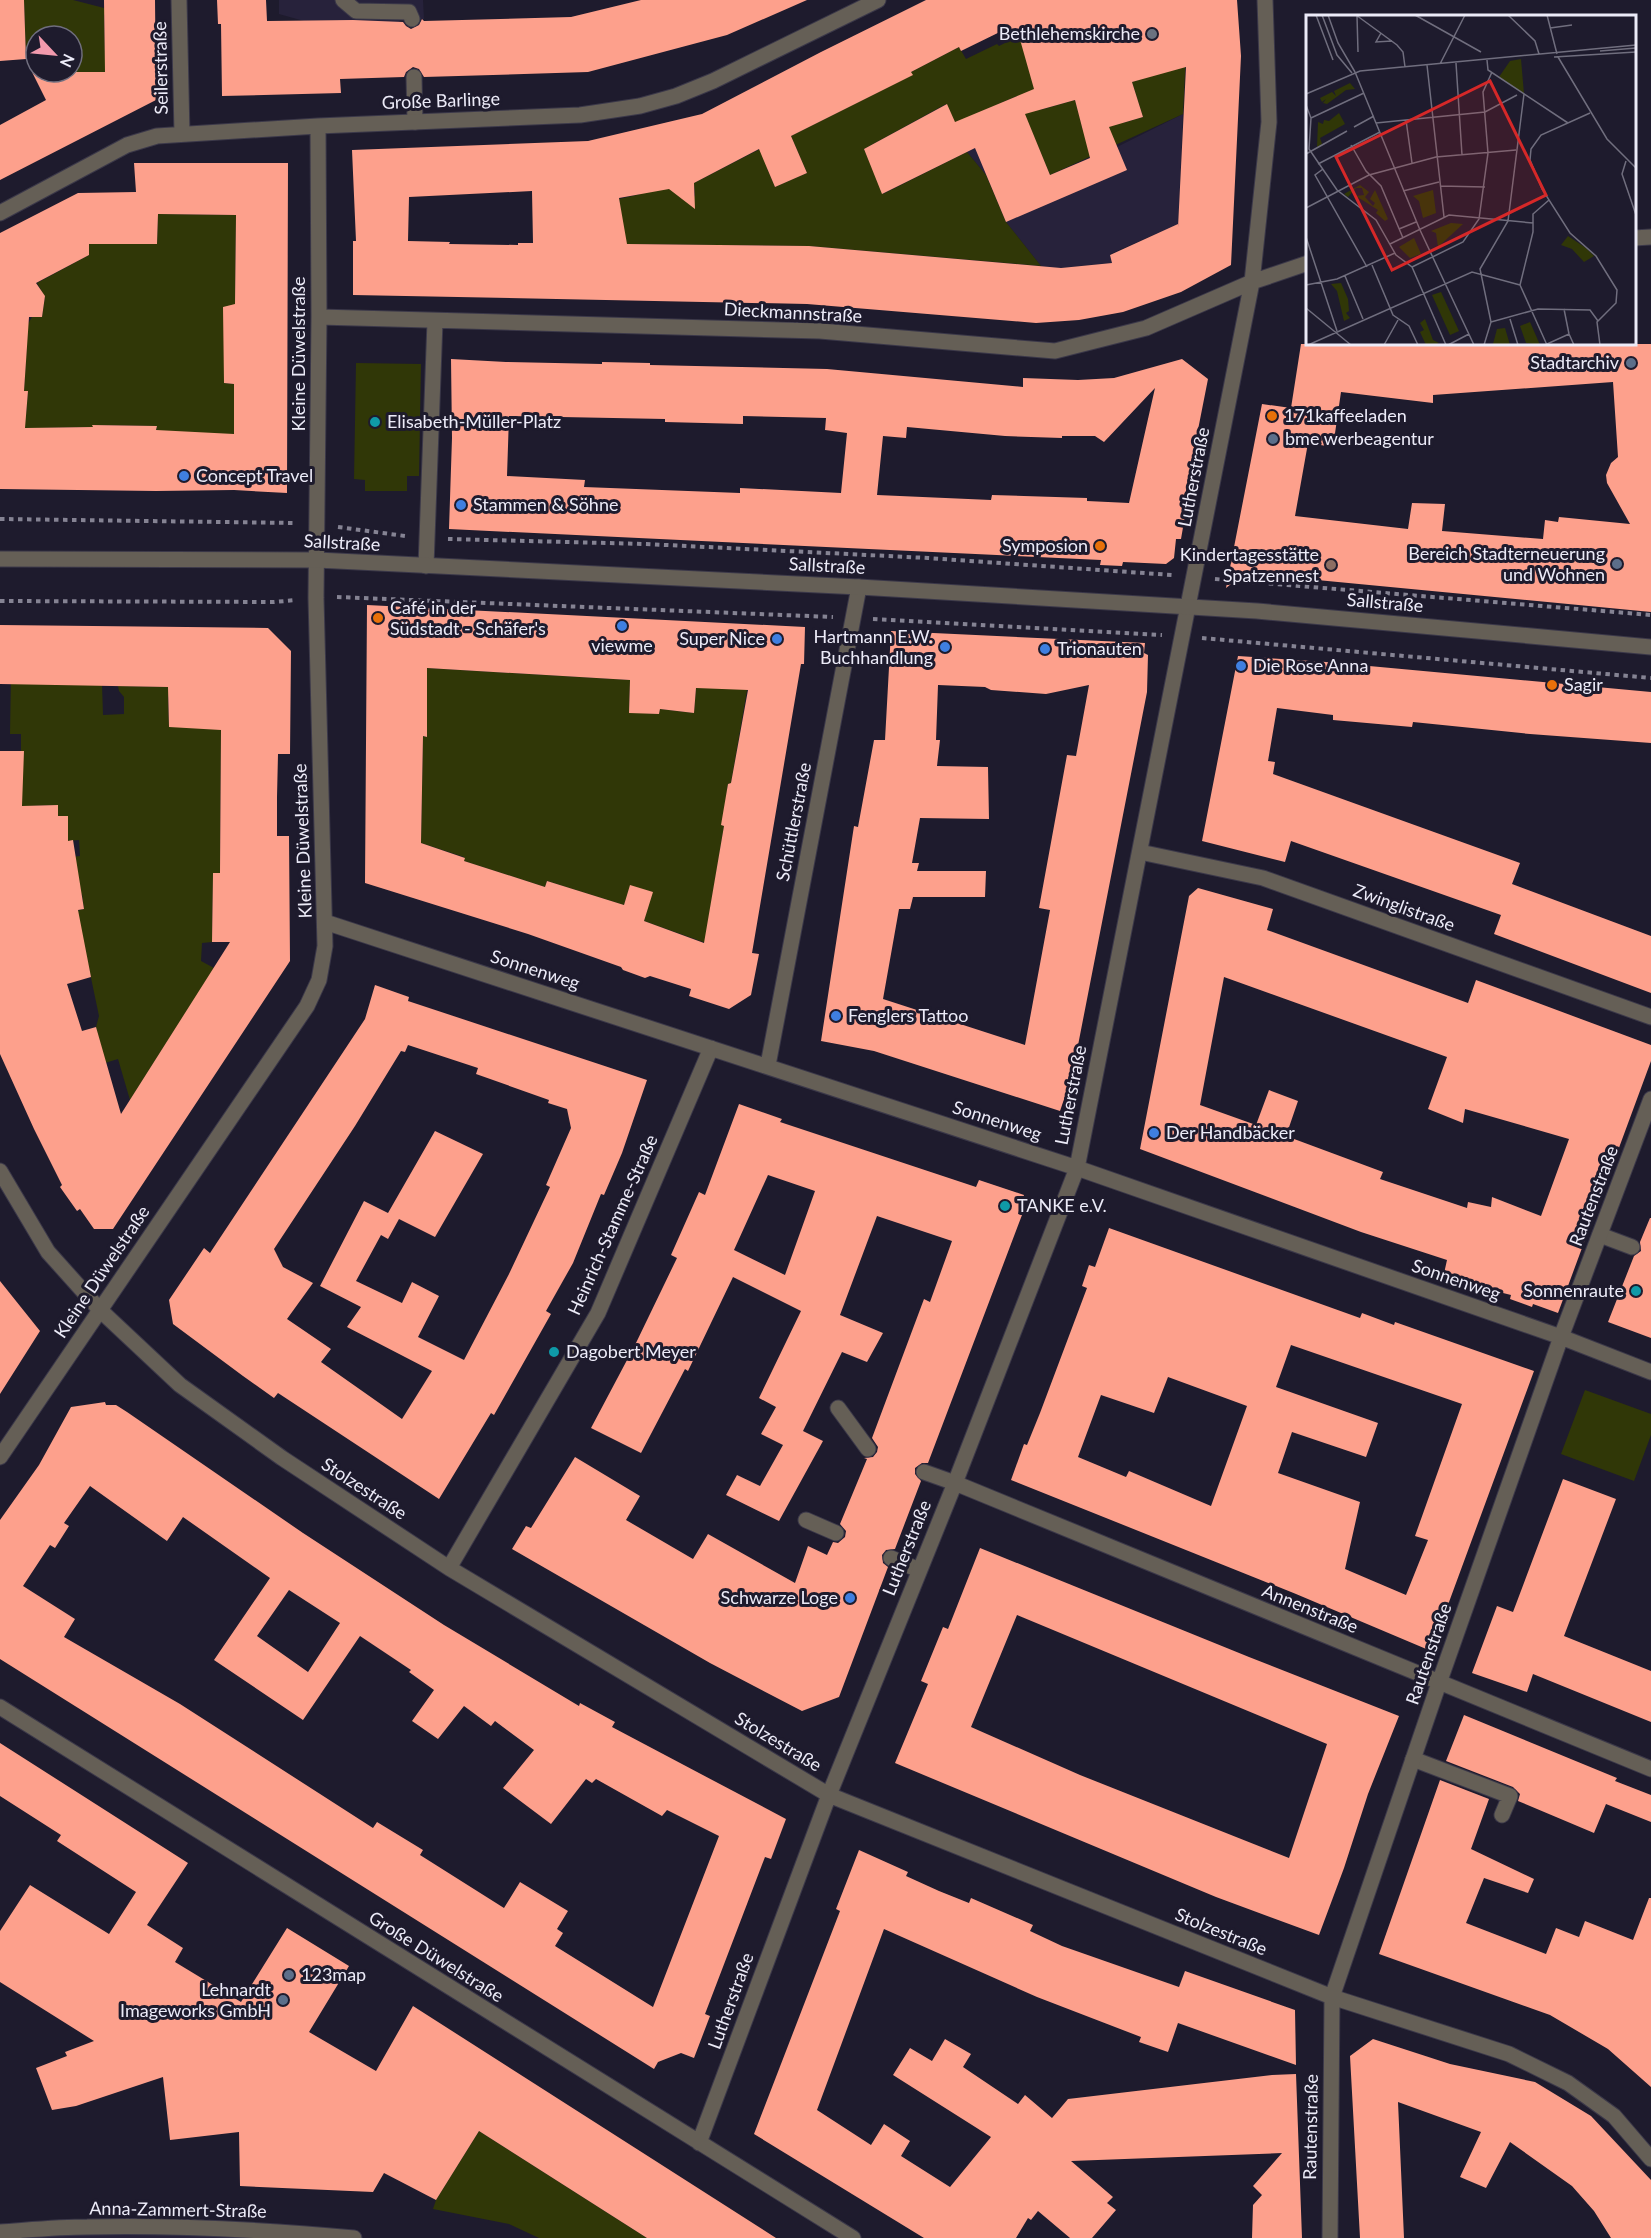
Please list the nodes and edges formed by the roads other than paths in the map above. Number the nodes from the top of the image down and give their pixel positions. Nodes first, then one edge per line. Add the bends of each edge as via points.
1 (179, 0) edge
2 (343, 0) edge
3 (878, 0) edge
4 (1265, 0) edge
5 (410, 10) edge
6 (414, 77) dead end
7 (415, 122) junction
8 (318, 126) junction
9 (182, 134) junction
10 (0, 213) edge
11 (1651, 237) edge
12 (1636, 238) edge
13 (1306, 263) edge
14 (1252, 282) junction
15 (319, 317) junction
16 (435, 321) junction
17 (0, 559) edge
18 (316, 560) junction
19 (426, 566) junction
20 (859, 587) junction
21 (1188, 606) junction
22 (1651, 647) edge
23 (1140, 852) junction
24 (325, 922) junction
25 (1651, 1017) edge
26 (711, 1048) junction
27 (768, 1065) junction
28 (1651, 1100) edge
29 (1077, 1168) junction
30 (0, 1171) edge
31 (1600, 1235) junction
32 (1632, 1247) dead end
33 (100, 1310) junction
34 (1561, 1338) junction
35 (1651, 1372) edge
36 (838, 1408) dead end
37 (868, 1449) dead end
38 (0, 1457) edge
39 (924, 1472) dead end
40 (955, 1483) junction
41 (806, 1520) dead end
42 (836, 1533) dead end
43 (891, 1558) dead end
44 (449, 1568) junction
45 (918, 1570) junction
46 (1439, 1683) junction
47 (0, 1707) edge
48 (1413, 1759) junction
49 (1651, 1769) edge
50 (829, 1795) junction
51 (1502, 1815) dead end
52 (1332, 1997) junction
53 (699, 2143) junction
54 (1651, 2159) edge
55 (165, 2232) edge
56 (0, 2235) edge
57 (354, 2238) edge
58 (853, 2238) edge
59 (1330, 2238) edge

1 - 9 street, Seilerstraße
2 - 5 street via 356,11
3 - 7 street, Große Barlinge via 713,81 640,106 580,115
4 - 14 street, Lutherstraße via 1269,122
6 - 7 street
7 - 8 street, Große Barlinge
8 - 9 street, Große Barlinge
8 - 15 street, Kleine Düwelstraße
9 - 10 street, Große Barlinge via 157,136 128,145
11 - 12 street
13 - 14 street, Dieckmannstraße
14 - 16 street, Dieckmannstraße via 1146,328 1055,351 820,331
14 - 21 street, Lutherstraße
15 - 16 street, Dieckmannstraße
15 - 18 street, Kleine Düwelstraße
16 - 19 street
17 - 18 street, Sallstraße
18 - 19 street, Sallstraße
18 - 24 street, Kleine Düwelstraße
19 - 20 street, Sallstraße
20 - 21 street, Sallstraße
20 - 27 street, Schüttlerstraße
21 - 22 street, Sallstraße
21 - 23 street, Lutherstraße
23 - 25 street, Zwinglistraße via 1263,878
23 - 29 street, Lutherstraße
24 - 26 street, Sonnenweg
24 - 33 street, Kleine Düwelstraße via 319,980 307,1006
26 - 27 street, Sonnenweg
26 - 44 street, Heinrich-Stamme-Straße via 598,1313
27 - 29 street, Sonnenweg
28 - 31 street, Rautenstraße
29 - 34 street, Sonnenweg
29 - 40 street, Lutherstraße
30 - 33 street, Stolzestraße via 48,1252
31 - 32 street
31 - 34 street, Rautenstraße
33 - 38 street, Kleine Düwelstraße
33 - 44 street, Stolzestraße via 180,1385
34 - 35 street, Sonnenweg
34 - 46 street, Rautenstraße
36 - 37 street
39 - 40 street, Annenstraße
40 - 45 street, Lutherstraße
40 - 46 street, Annenstraße
41 - 42 street
43 - 45 street
44 - 50 street, Stolzestraße
45 - 50 street, Lutherstraße
46 - 48 street, Rautenstraße
46 - 49 street, Annenstraße
47 - 53 street, Große Düwelstraße
48 - 51 street via 1510,1796
48 - 52 street, Rautenstraße
50 - 52 street, Stolzestraße
50 - 53 street, Lutherstraße
52 - 54 street, Stolzestraße via 1509,2054 1568,2083 1614,2116
52 - 59 street, Rautenstraße
53 - 58 street, Große Düwelstraße
55 - 56 street, Anna-Zammert-Straße via 87,2227
55 - 57 street, Anna-Zammert-Straße via 294,2232

